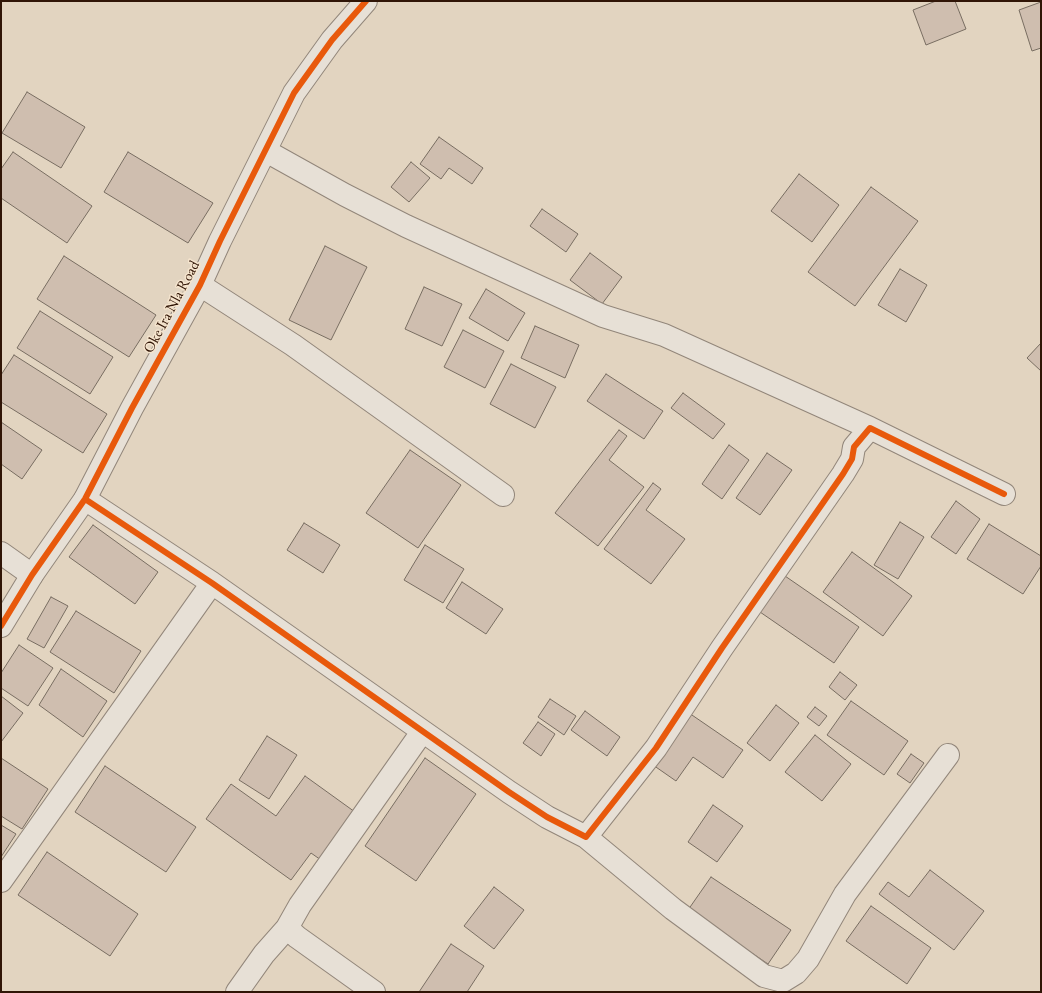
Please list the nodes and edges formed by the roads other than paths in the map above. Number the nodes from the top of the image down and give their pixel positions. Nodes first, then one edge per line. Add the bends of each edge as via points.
1 (366, 1) edge
2 (266, 151) junction
3 (200, 284) junction
4 (870, 428) junction
5 (1004, 494) dead end
6 (503, 495) dead end
7 (86, 498) junction
8 (1, 554) edge
9 (32, 575) junction
10 (212, 583) junction
11 (1, 626) edge
12 (422, 732) junction
13 (948, 755) dead end
14 (586, 837) junction
15 (1, 882) edge
16 (287, 928) junction
17 (237, 992) edge
18 (374, 992) edge

1 - 2 street, Oke Ira Nla Road via 332,40 294,93
2 - 3 street, Oke Ira Nla Road
2 - 4 street via 406,226 602,316 664,335
3 - 6 street via 294,345
3 - 7 street, Oke Ira Nla Road
4 - 5 street
4 - 14 street via 854,447 852,459 843,474 656,748
7 - 9 street, Oke Ira Nla Road
7 - 10 street
8 - 9 street
9 - 11 street, Oke Ira Nla Road
10 - 12 street
10 - 15 street
12 - 14 street via 547,817
12 - 16 street via 300,905
13 - 14 street via 845,894 808,959 796,973 783,981 764,976 673,909
16 - 17 street via 264,954
16 - 18 street via 297,938

